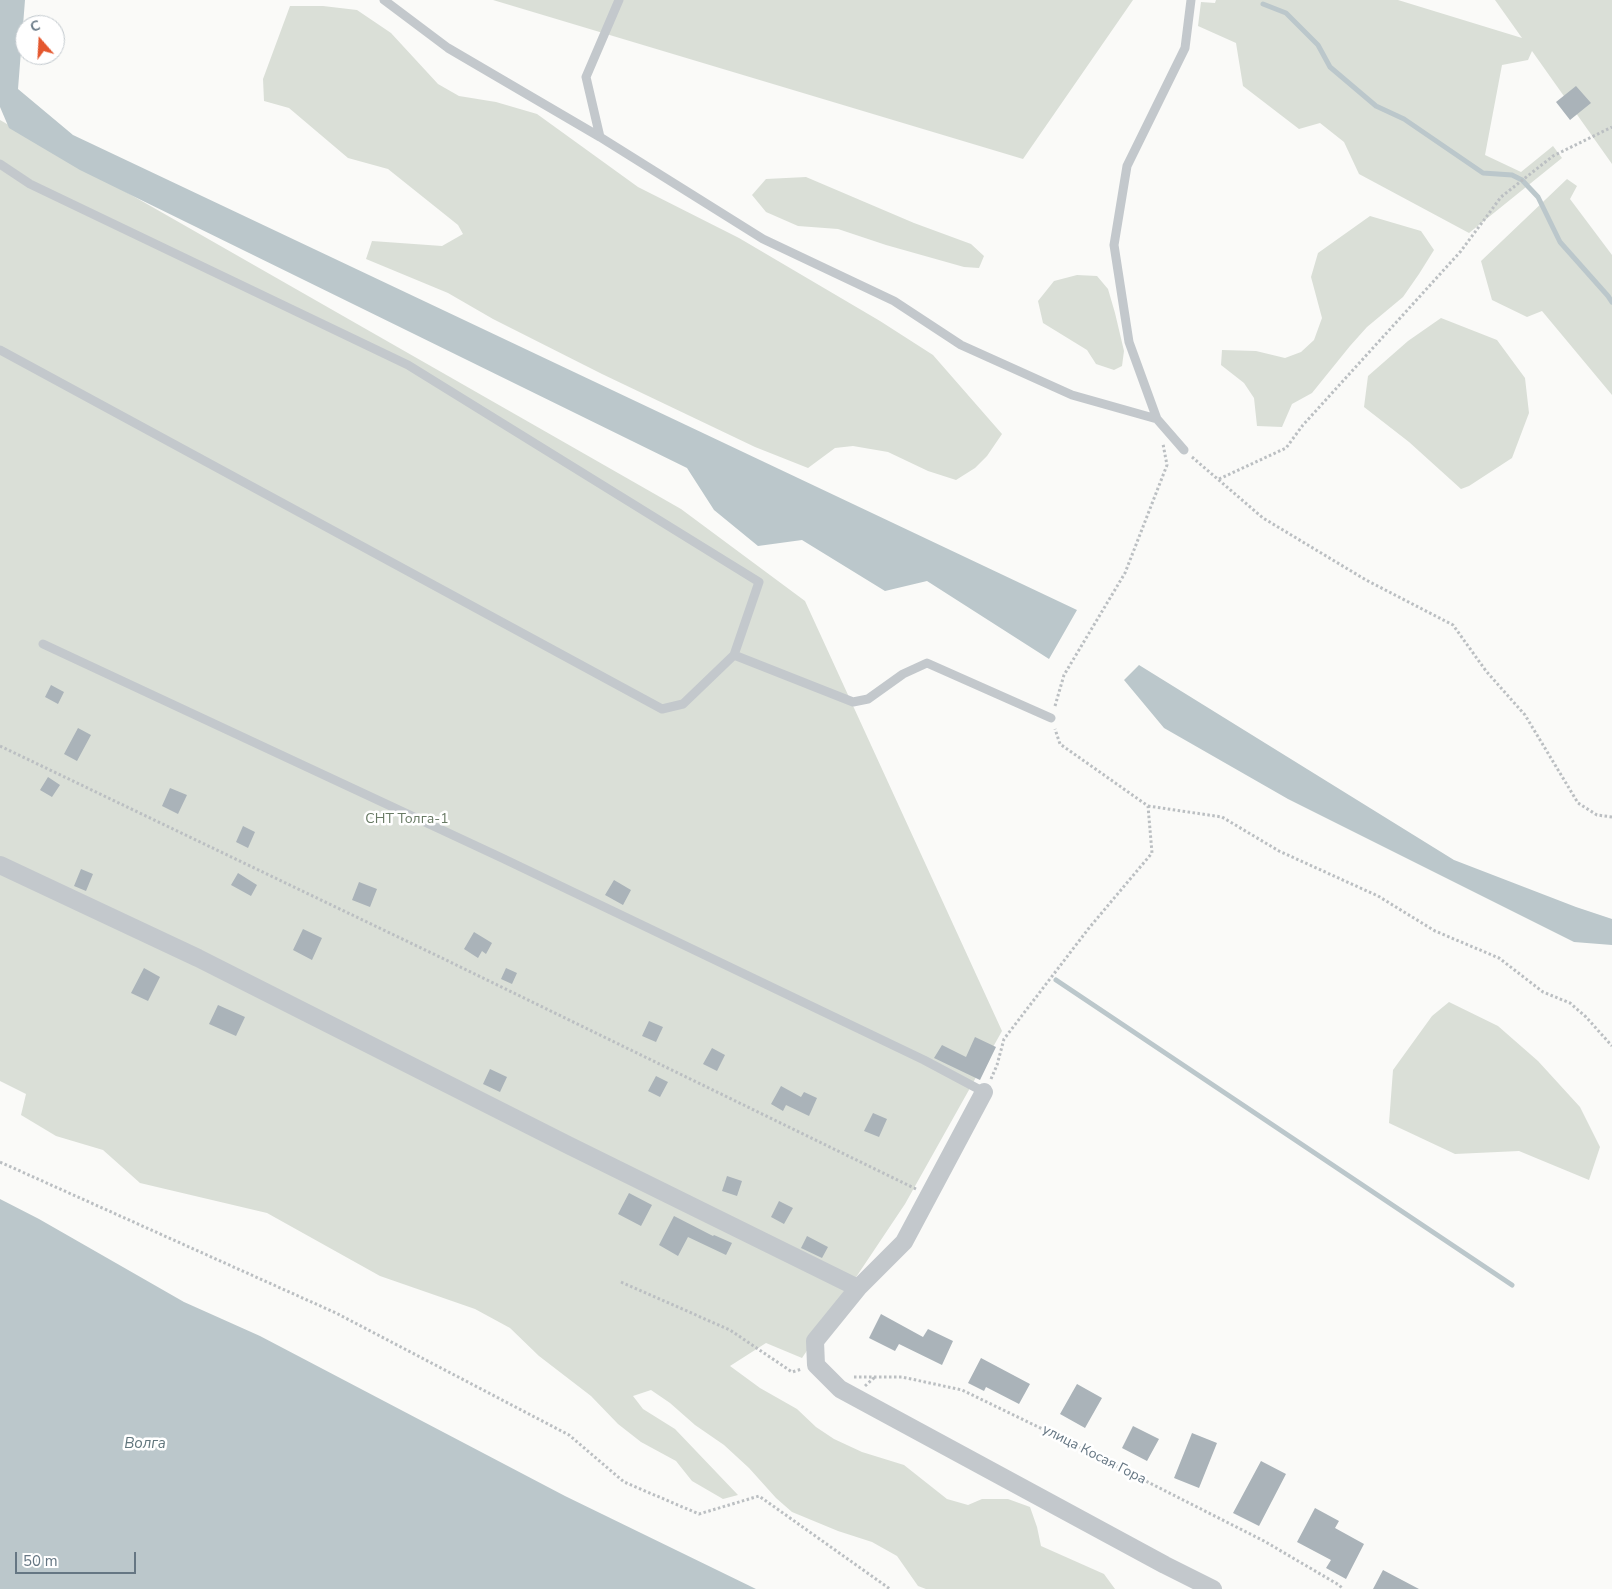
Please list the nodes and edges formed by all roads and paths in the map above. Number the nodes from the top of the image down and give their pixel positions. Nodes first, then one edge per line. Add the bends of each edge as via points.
1 (384, 0) edge
2 (619, 0) edge
3 (1191, 0) edge
4 (1612, 127) edge
5 (600, 136) junction
6 (0, 164) edge
7 (0, 350) edge
8 (1157, 419) junction
9 (1184, 450) joint
10 (1218, 480) junction
11 (43, 644) dead end
12 (734, 655) junction
13 (1051, 718) junction
14 (0, 746) edge
15 (1148, 806) junction
16 (1612, 817) edge
17 (0, 865) edge
18 (1612, 1046) edge
19 (984, 1092) junction
20 (0, 1162) edge
21 (928, 1195) junction
22 (621, 1282) dead end
23 (858, 1288) junction
24 (816, 1365) junction
25 (828, 1379) junction
26 (890, 1589) edge
27 (1213, 1589) edge
28 (1343, 1589) edge

1 - 5 lane via 448,48
2 - 5 lane via 586,77
3 - 8 lane via 1185,48 1127,166 1114,245 1129,342
4 - 10 path via 1553,156 1501,196 1461,251 1303,425 1286,448
5 - 8 lane via 762,239 894,301 961,345 1072,395
6 - 12 lane via 30,184 408,365 759,582
7 - 12 lane via 662,709 683,704
8 - 9 lane
8 - 13 path via 1167,465 1125,573 1064,675
9 - 10 path
10 - 16 path via 1263,518 1366,580 1453,626 1486,671 1525,715 1578,803 1597,815
11 - 19 lane via 520,867 924,1060
12 - 13 lane via 853,702 868,700 903,674 927,664
13 - 15 path via 1060,744
14 - 21 path
15 - 18 path via 1222,817 1279,851 1378,896 1435,931 1499,958 1543,992 1570,1003
15 - 19 path via 1152,853 1089,928 1004,1039 998,1065
17 - 23 street via 198,958
19 - 21 street
20 - 26 path via 336,1313 569,1435 624,1482 699,1514 760,1496
21 - 23 street via 904,1242
22 - 24 path via 730,1330 792,1372
23 - 24 street via 816,1341
24 - 25 street
25 - 27 street via 840,1389
25 - 28 path, улица Косая Гора via 902,1377 962,1390 1264,1541

